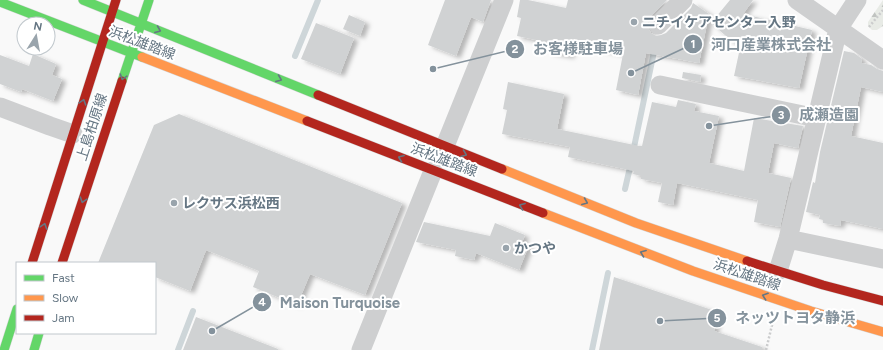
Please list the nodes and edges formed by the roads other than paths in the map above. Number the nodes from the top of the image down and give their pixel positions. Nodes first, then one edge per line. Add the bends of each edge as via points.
1 (83, 0) edge
2 (116, 0) edge
3 (149, 0) edge
4 (504, 0) edge
5 (683, 0) edge
6 (797, 0) edge
7 (857, 0) edge
8 (0, 2) edge
9 (112, 12) junction
10 (140, 23) junction
11 (658, 25) dead end
12 (838, 29) junction
13 (102, 42) junction
14 (131, 53) junction
15 (883, 60) edge
16 (660, 85) dead end
17 (0, 107) edge
18 (817, 118) junction
19 (73, 134) junction
20 (445, 146) junction
21 (433, 171) junction
22 (788, 239) junction
23 (883, 259) edge
24 (32, 262) edge
25 (62, 262) edge
26 (778, 271) junction
27 (883, 301) edge
28 (16, 312) edge
29 (883, 332) edge
30 (39, 334) edge
31 (4, 350) edge
32 (34, 350) edge
33 (361, 350) edge

1 - 9 main road, 浜松雄踏線
2 - 9 main road, 上島柏原線
3 - 10 main road, 上島柏原線
4 - 20 street
5 - 11 street
6 - 12 street
7 - 12 street
8 - 13 main road, 浜松雄踏線
9 - 10 main road, 浜松雄踏線
9 - 13 main road, 上島柏原線
10 - 14 main road, 上島柏原線
10 -> 20 main road, 浜松雄踏線
12 - 15 street
12 - 18 street
13 - 14 main road, 浜松雄踏線
19 -> 13 main road, 上島柏原線
21 -> 14 main road, 浜松雄踏線
14 -> 25 main road, 上島柏原線
16 - 18 street
17 - 19 street
18 - 22 street
24 -> 19 main road, 上島柏原線
20 -> 26 main road, 浜松雄踏線 via 636,222
29 -> 21 main road, 浜松雄踏線 via 779,301 660,259
21 - 33 street
22 - 23 street
22 - 26 street
26 - 27 main road, 浜松雄踏線
28 - 31 main road
30 - 32 main road

